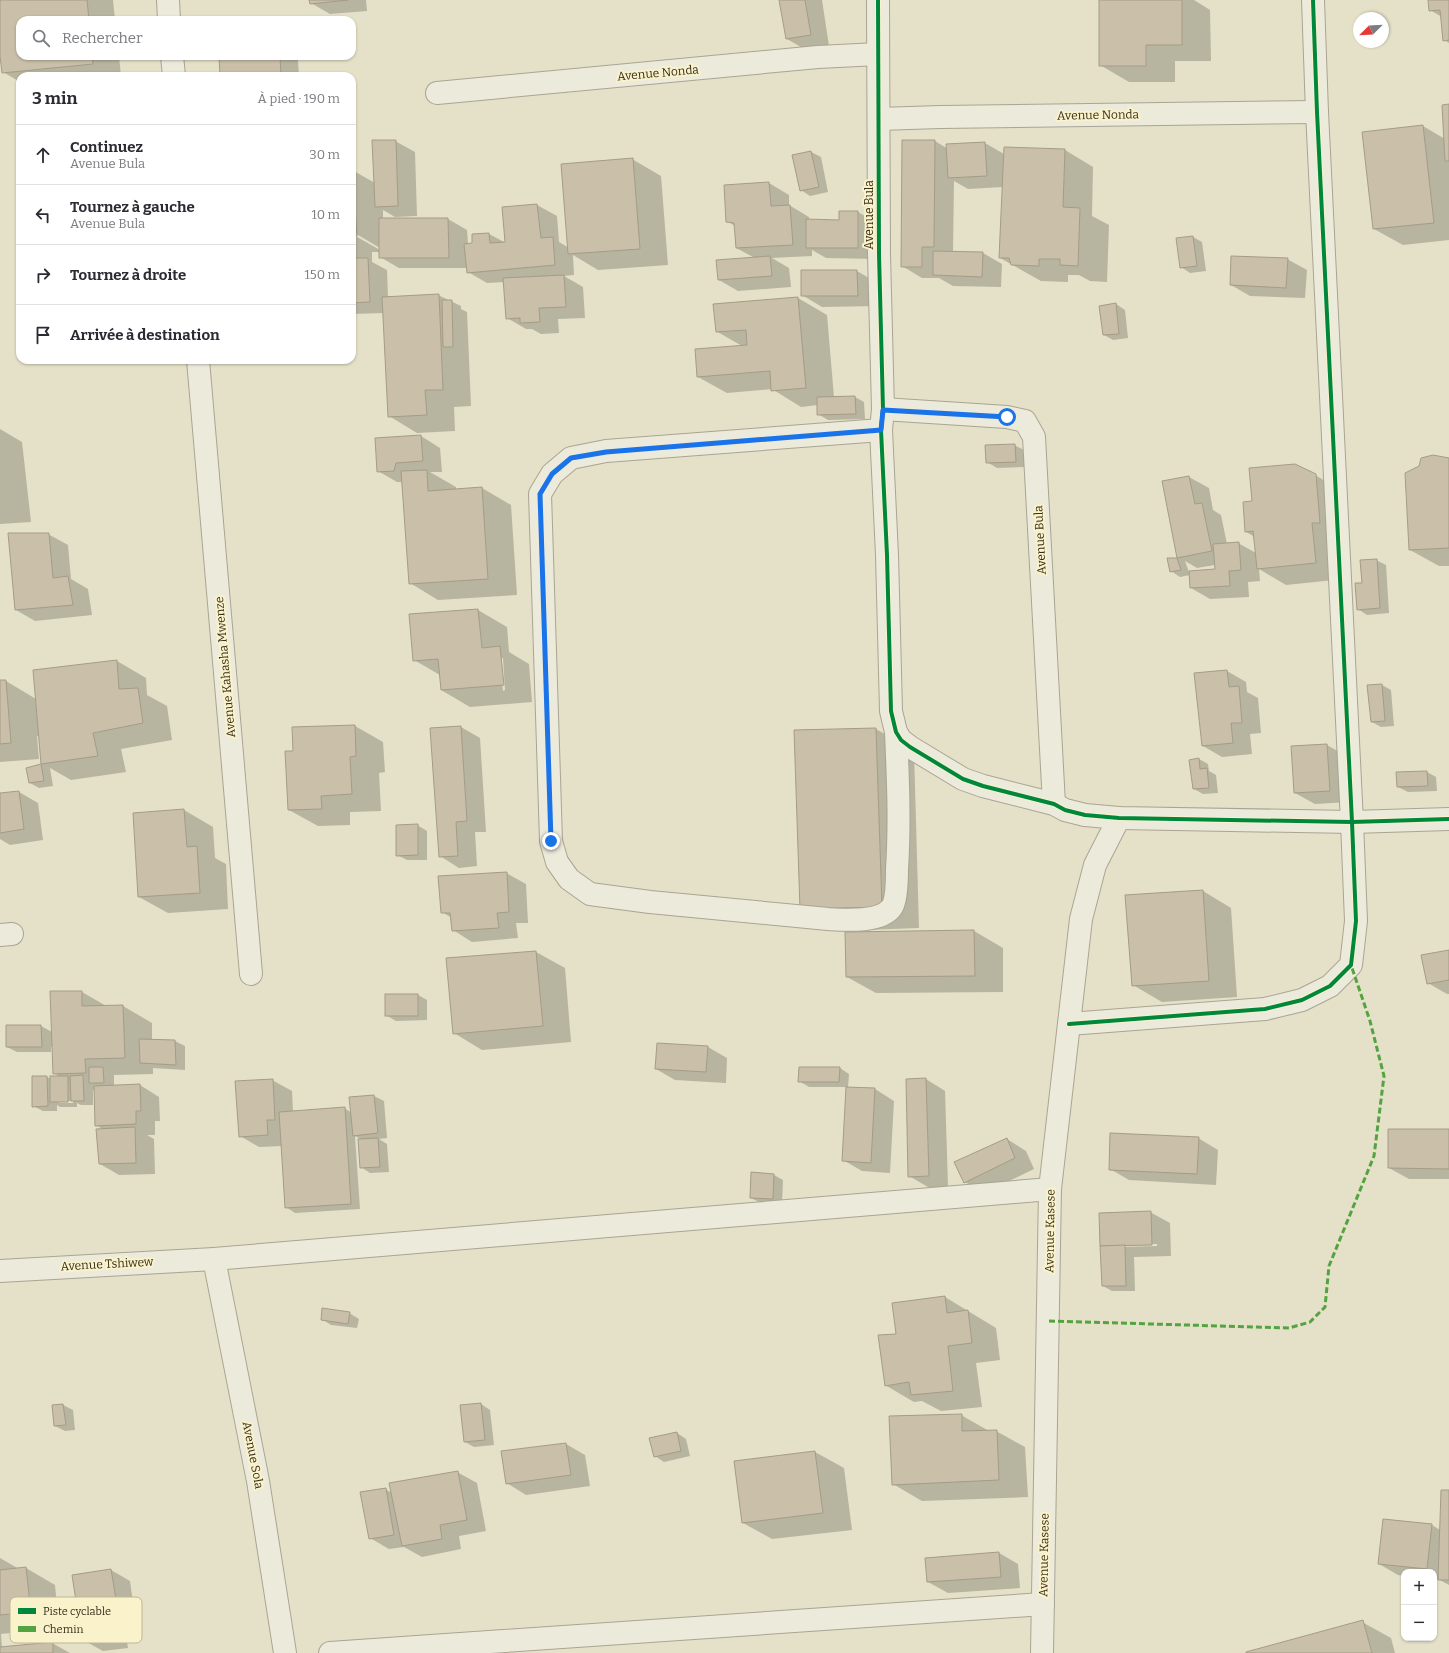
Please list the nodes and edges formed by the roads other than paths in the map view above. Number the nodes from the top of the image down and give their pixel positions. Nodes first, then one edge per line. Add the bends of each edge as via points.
1 (168, 0) edge
2 (878, 0) edge
3 (1313, 0) edge
4 (169, 16) edge
5 (878, 54) junction
6 (172, 60) edge
7 (174, 72) edge
8 (437, 93) dead end
9 (1317, 112) junction
10 (879, 119) junction
11 (198, 364) edge
12 (882, 420) junction
13 (896, 732) junction
14 (1054, 804) junction
15 (1119, 818) junction
16 (1449, 819) edge
17 (1352, 822) junction
18 (251, 974) dead end
19 (1069, 1024) junction
20 (1050, 1189) junction
21 (214, 1259) junction
22 (0, 1270) edge
23 (1044, 1604) junction
24 (285, 1653) edge
25 (330, 1653) edge
26 (1042, 1653) edge

1 - 4 street
2 - 5 street, Avenue Bula
3 - 9 street
5 - 8 street, Avenue Nonda via 818,57
5 - 10 street, Avenue Bula
6 - 7 street
9 - 10 street, Avenue Nonda
9 - 17 street
10 - 12 street, Avenue Bula
11 - 18 street, Avenue Kahasha Mwenze
12 - 13 street via 891,712
12 - 13 street via 606,452 571,458 552,474 540,494 551,841 557,862 569,879 590,894 828,919 857,920 881,916 892,907 896,889 900,825
12 - 14 street, Avenue Bula via 1007,417 1026,421 1034,437
13 - 14 street via 910,747 964,779
14 - 15 street via 1085,815
15 - 17 street
15 - 19 street, Avenue Kasese via 1095,865 1083,912
16 - 17 street
17 - 19 street via 1356,921 1351,965 1330,986 1302,1000 1265,1009
19 - 20 street, Avenue Kasese
20 - 21 street, Avenue Tshiwew
20 - 23 street, Avenue Kasese
21 - 22 street, Avenue Tshiwew
21 - 24 street, Avenue Sola via 258,1481
23 - 25 street
23 - 26 street, Avenue Kasese

